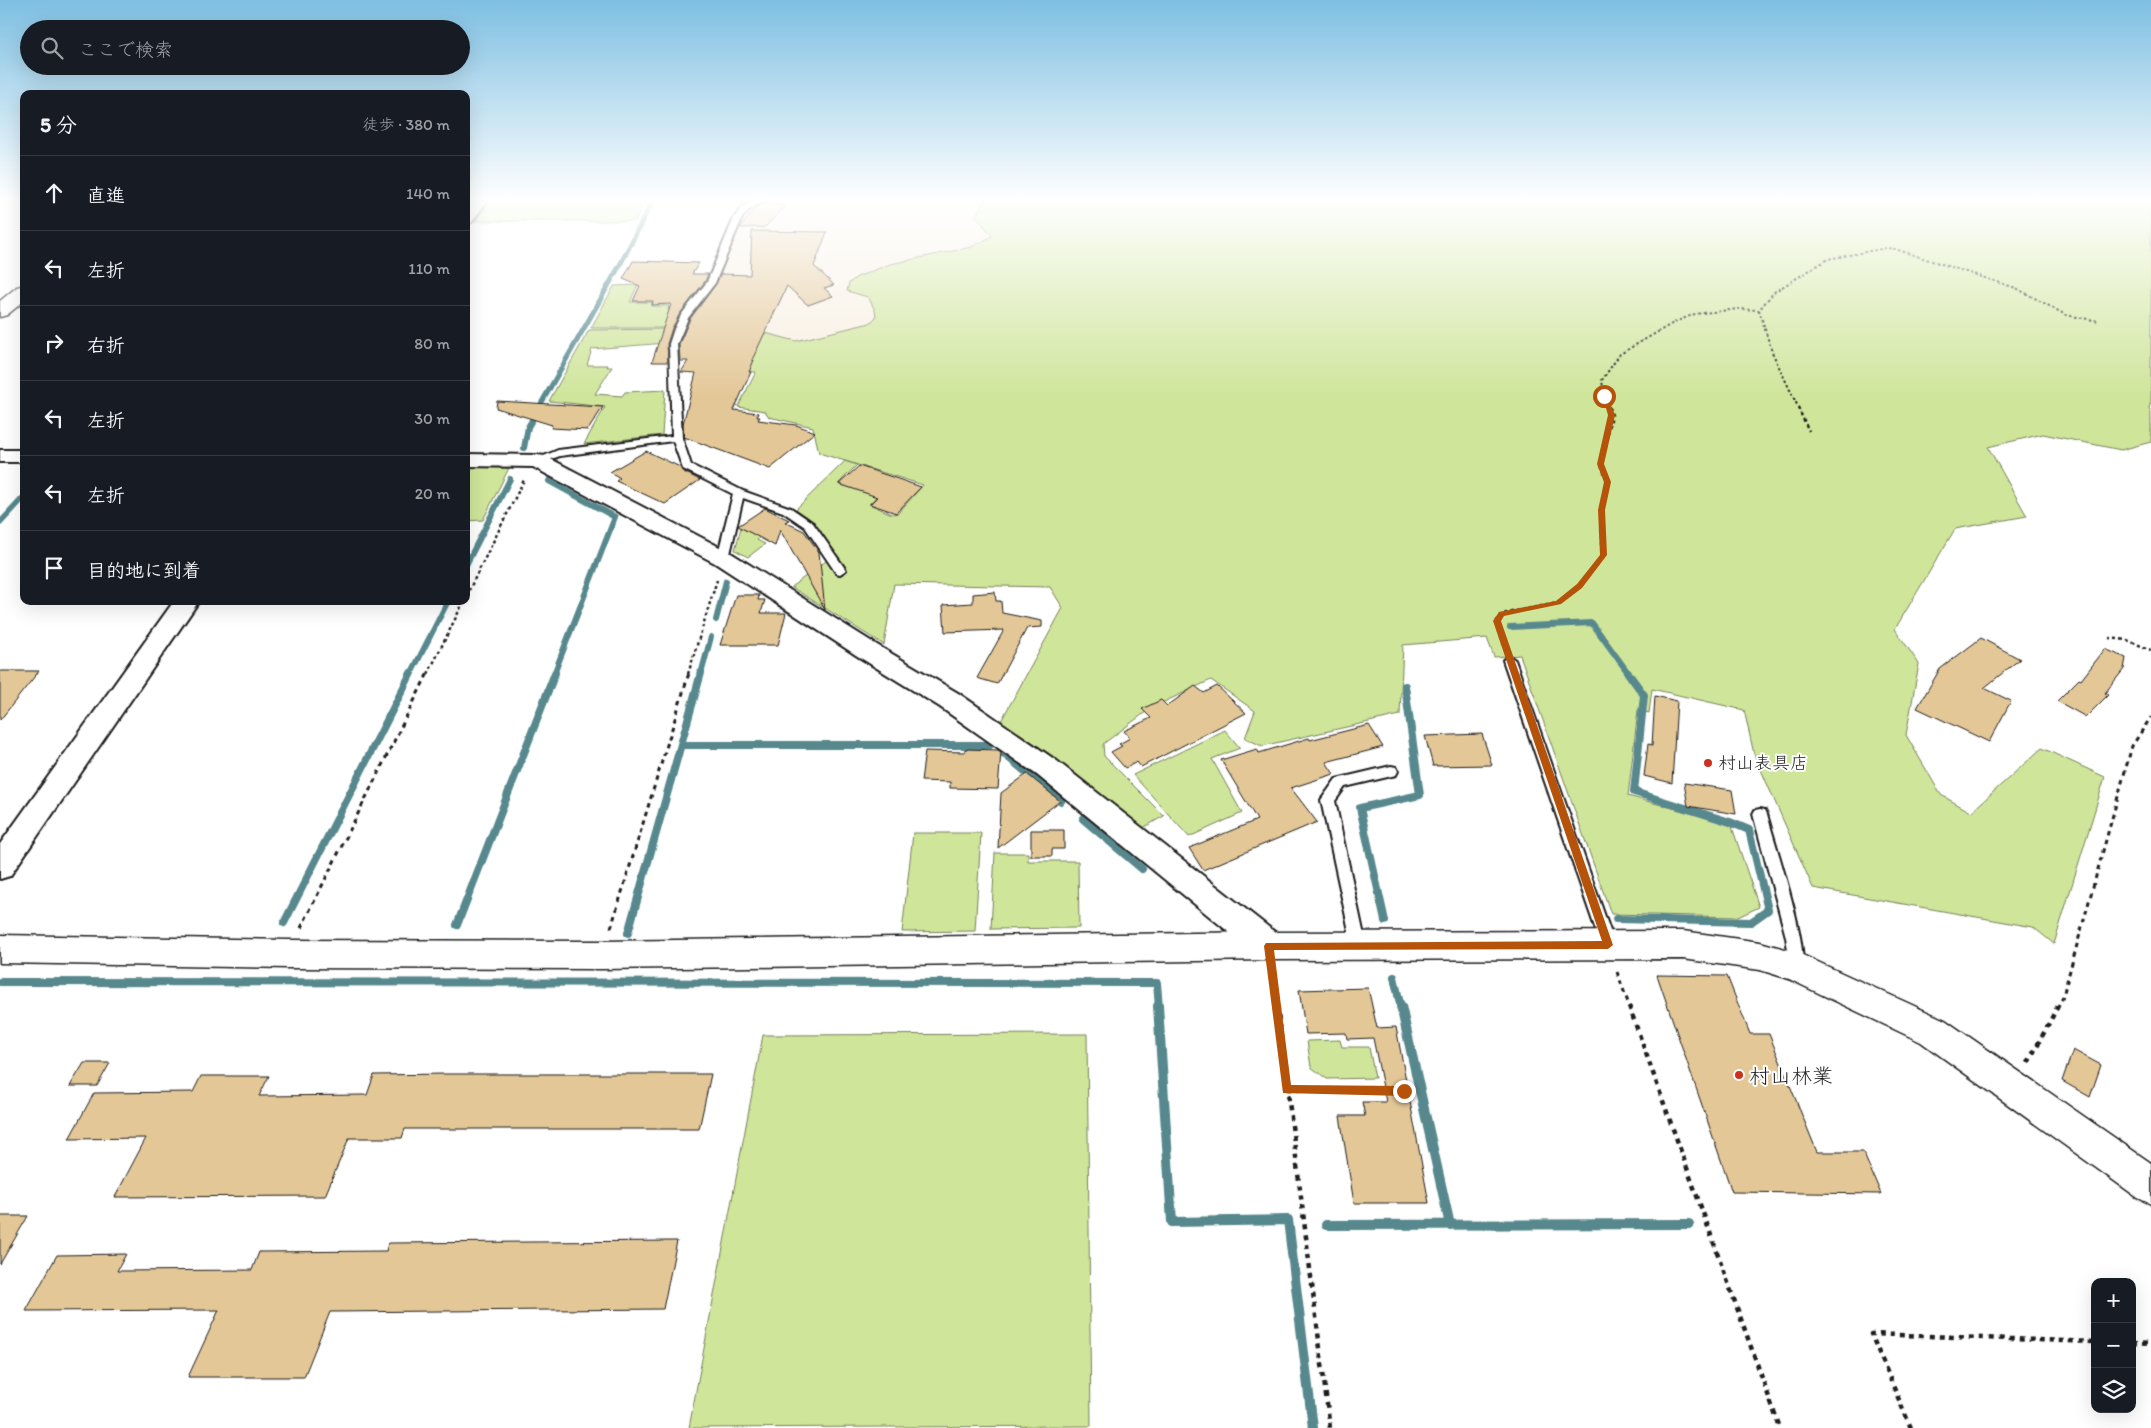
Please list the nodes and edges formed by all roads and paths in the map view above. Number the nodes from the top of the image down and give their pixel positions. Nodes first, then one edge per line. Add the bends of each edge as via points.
1 (719, 265) edge
2 (1819, 265) edge
3 (1944, 265) edge
4 (20, 294) edge
5 (1759, 310) junction
6 (0, 312) edge
7 (2099, 321) dead end
8 (1810, 431) dead end
9 (677, 438) junction
10 (0, 456) edge
11 (20, 456) edge
12 (470, 460) edge
13 (536, 461) junction
14 (739, 493) junction
15 (724, 558) junction
16 (840, 570) dead end
17 (470, 588) edge
18 (184, 605) edge
19 (462, 605) edge
20 (2109, 638) dead end
21 (2151, 650) edge
22 (1509, 660) joint
23 (2151, 717) edge
24 (1391, 771) dead end
25 (1760, 814) dead end
26 (0, 867) edge
27 (1359, 945) junction
28 (1608, 945) junction
29 (1269, 946) junction
30 (0, 949) edge
31 (288, 954) junction
32 (602, 955) junction
33 (1796, 966) junction
34 (2015, 1088) junction
35 (1287, 1090) junction
36 (1404, 1091) dead end
37 (2151, 1185) edge
38 (2091, 1342) edge
39 (2136, 1343) edge
40 (2151, 1344) edge
41 (1330, 1428) edge
42 (1780, 1428) edge
43 (1911, 1428) edge

1 - 9 lane via 711,283 684,317 673,344
2 - 5 path via 1774,292
3 - 7 path via 2016,288 2066,315
4 - 6 street
5 - 8 path via 1772,352
5 - 22 path via 1695,314 1620,354 1602,380 1612,415 1601,464 1608,482 1601,510 1603,555 1580,586 1558,603 1502,614 1497,621
9 - 13 lane via 558,453
9 - 14 lane via 687,467
10 - 11 street
12 - 13 street
13 - 15 street
13 - 17 path
14 - 15 lane
14 - 16 lane via 787,510 809,525
15 - 29 street via 949,700 1047,768
15 - 32 path
18 - 26 street
19 - 31 path
20 - 21 path via 2127,640
22 - 28 lane
23 - 34 path via 2132,746 2062,999
24 - 27 lane via 1340,783 1328,800
25 - 33 lane via 1793,937
27 - 28 street
27 - 29 street
28 - 33 street via 1683,945 1760,956
28 - 42 path
29 - 32 street
29 - 35 path
30 - 31 street
31 - 32 street
33 - 34 street via 1933,1031
34 - 37 street
35 - 36 path
35 - 41 path
38 - 43 path via 1871,1334
39 - 40 path

